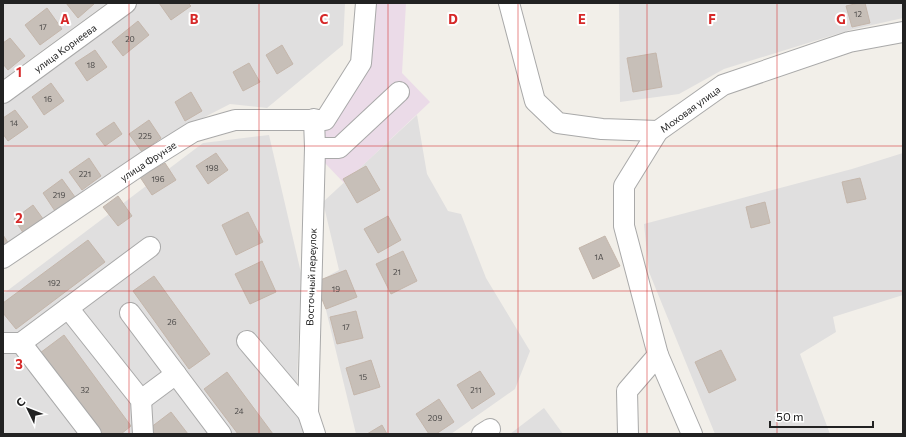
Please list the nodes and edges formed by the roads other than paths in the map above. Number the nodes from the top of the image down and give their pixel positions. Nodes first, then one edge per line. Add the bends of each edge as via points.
1 (126, 3) edge
2 (366, 3) edge
3 (509, 3) edge
4 (903, 32) edge
5 (399, 92) dead end
6 (3, 93) edge
7 (314, 120) junction
8 (658, 131) junction
9 (315, 148) junction
10 (150, 248) dead end
11 (3, 258) edge
12 (68, 308) junction
13 (130, 313) dead end
14 (247, 341) dead end
15 (12, 343) edge
16 (658, 355) junction
17 (176, 374) junction
18 (141, 400) junction
19 (308, 413) junction
20 (91, 434) edge
21 (143, 434) edge
22 (221, 434) edge
23 (315, 434) edge
24 (628, 434) edge
25 (692, 434) edge

1 - 6 street, улица Корнеева
2 - 7 street via 361,63 325,120
3 - 8 street via 535,101 558,123 602,129
4 - 8 street, Моховая улица via 849,42 723,85
5 - 9 street via 339,148
7 - 9 street, Восточный переулок
7 - 11 street, улица Фрунзе via 235,120 194,132
8 - 16 street, Моховая улица via 624,186 624,226
9 - 19 street, Восточный переулок
10 - 12 street
12 - 15 street
12 - 18 street
13 - 17 street
14 - 19 street
15 - 20 street
16 - 24 street via 626,391
16 - 25 street, Моховая улица
17 - 18 street
17 - 22 street
18 - 21 street
19 - 23 street, Восточный переулок

